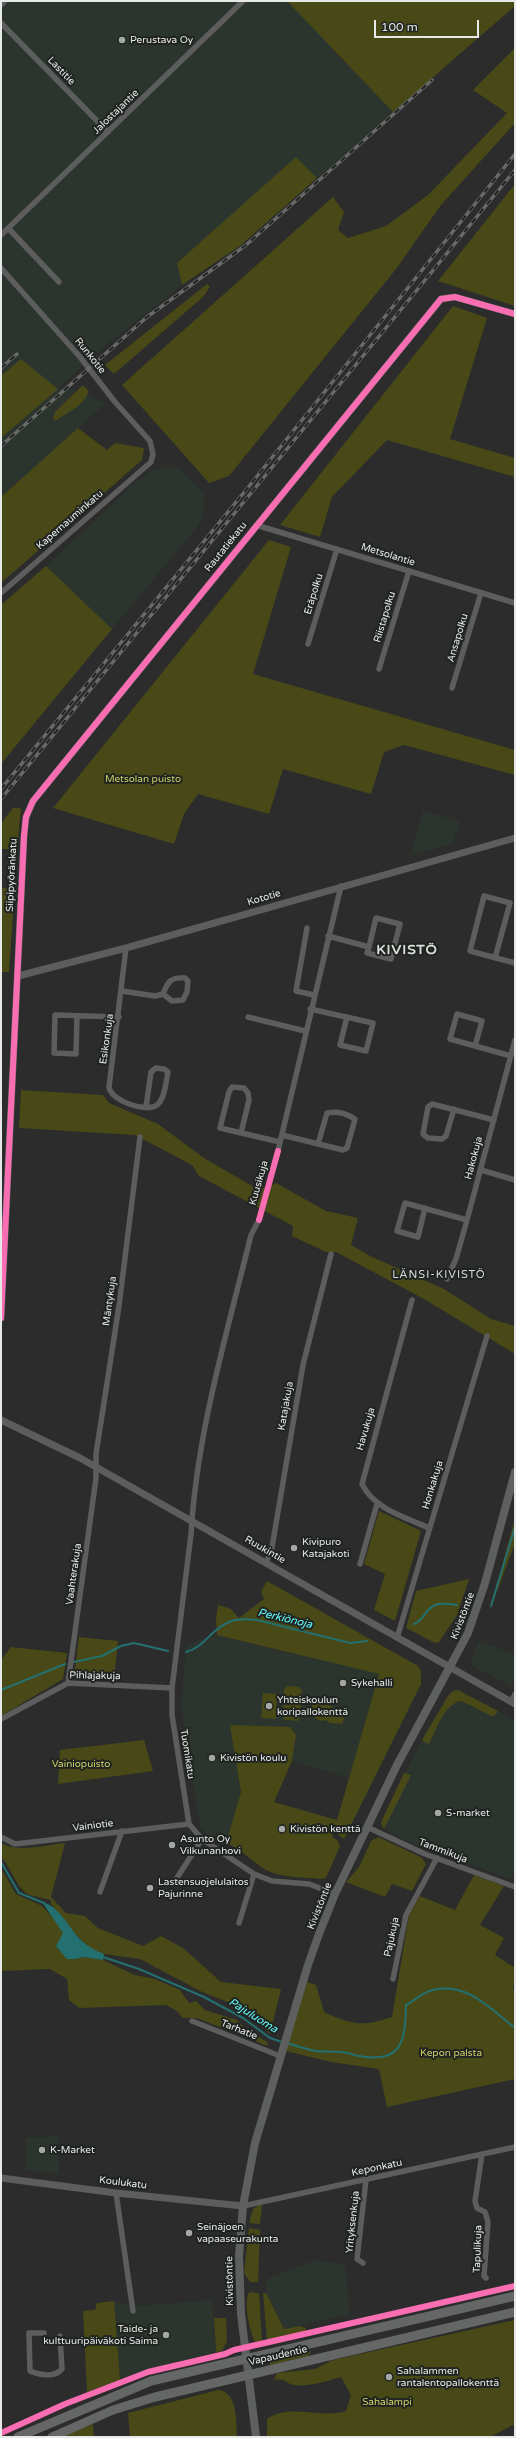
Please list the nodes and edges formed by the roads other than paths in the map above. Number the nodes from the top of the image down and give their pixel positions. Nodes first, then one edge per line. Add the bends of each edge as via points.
1 (4, 1) edge
2 (243, 1) edge
3 (1, 4) edge
4 (1, 23) edge
5 (108, 132) junction
6 (8, 228) junction
7 (1, 235) edge
8 (1, 268) edge
9 (60, 282) dead end
10 (515, 314) edge
11 (151, 462) joint
12 (256, 525) junction
13 (336, 549) junction
14 (409, 571) junction
15 (1, 593) edge
16 (481, 593) junction
17 (515, 603) edge
18 (308, 644) dead end
19 (379, 669) dead end
20 (452, 688) dead end
21 (26, 817) joint
22 (515, 838) edge
23 (341, 886) junction
24 (307, 928) dead end
25 (328, 936) junction
26 (369, 947) junction
27 (126, 948) junction
28 (495, 958) junction
29 (515, 963) edge
30 (18, 976) junction
31 (122, 991) junction
32 (163, 994) junction
33 (314, 995) junction
34 (310, 1009) junction
35 (77, 1016) junction
36 (119, 1017) junction
37 (347, 1017) junction
38 (248, 1018) dead end
39 (305, 1031) junction
40 (515, 1040) edge
41 (475, 1046) junction
42 (511, 1056) junction
43 (146, 1107) junction
44 (454, 1108) junction
45 (494, 1120) junction
46 (241, 1133) junction
47 (282, 1135) junction
48 (140, 1137) dead end
49 (280, 1142) junction
50 (318, 1144) junction
51 (278, 1152) dead end
52 (481, 1170) junction
53 (515, 1180) edge
54 (425, 1208) junction
55 (258, 1220) dead end
56 (467, 1220) junction
57 (331, 1254) dead end
58 (447, 1279) dead end
59 (412, 1300) dead end
60 (1, 1318) edge
61 (487, 1336) dead end
62 (1, 1420) edge
63 (96, 1467) junction
64 (515, 1472) edge
65 (377, 1504) junction
66 (192, 1521) junction
67 (429, 1528) junction
68 (266, 1562) junction
69 (360, 1564) dead end
70 (397, 1638) junction
71 (450, 1668) junction
72 (68, 1683) junction
73 (172, 1688) junction
74 (515, 1694) edge
75 (513, 1703) edge
76 (1, 1719) edge
77 (189, 1824) junction
78 (367, 1827) junction
79 (122, 1831) junction
80 (1, 1837) edge
81 (202, 1839) junction
82 (437, 1858) junction
83 (254, 1874) junction
84 (173, 1884) dead end
85 (515, 1887) edge
86 (100, 1892) dead end
87 (335, 1894) junction
88 (239, 1923) dead end
89 (393, 1979) dead end
90 (192, 2021) dead end
91 (281, 2053) junction
92 (515, 2146) edge
93 (482, 2154) junction
94 (1, 2178) edge
95 (366, 2180) junction
96 (116, 2193) junction
97 (243, 2206) junction
98 (363, 2263) dead end
99 (486, 2278) dead end
100 (515, 2296) edge
101 (133, 2311) dead end
102 (515, 2312) edge
103 (44, 2333) dead end
104 (60, 2336) dead end
105 (248, 2359) junction
106 (249, 2374) junction
107 (18, 2437) edge
108 (52, 2437) edge
109 (256, 2437) edge

1 - 3 street
2 - 5 street, Jalostajantie
4 - 5 street, Lastitie
5 - 6 street, Jalostajantie
6 - 7 street, Jalostajantie
6 - 9 street
8 - 11 street, Runkotie via 150,441 153,454
10 - 12 street, Rautatiekatu via 448,296 441,299
11 - 15 street, Kapernauminkatu
12 - 13 street, Metsolantie
12 - 21 street, Rautatiekatu via 33,801
13 - 14 street, Metsolantie
13 - 18 street, Eräpolku
14 - 16 street, Metsolantie
14 - 19 street, Riistapolku
16 - 17 street, Metsolantie
16 - 20 street, Ansapolku
21 - 30 street, Siipipyöränkatu
22 - 23 street, Kototie
23 - 25 street, Kuusikuja
23 - 27 street, Kototie
24 - 33 street via 296,992
25 - 26 street
25 - 33 street, Kuusikuja
26 - 26 street via 376,918 400,924 391,959 367,953
27 - 30 street, Kototie
27 - 31 street, Esikonkuja
28 - 28 street via 470,951 484,896 510,903
28 - 29 street
30 - 60 street, Siipipyöränkatu
31 - 32 street via 156,996
31 - 36 street, Esikonkuja
32 - 32 street via 172,1001 183,1000 188,981 185,978 172,978 167,982
33 - 34 street, Kuusikuja
34 - 37 street
34 - 39 street, Kuusikuja
35 - 35 street via 55,1015 54,1053 76,1054
35 - 36 street
36 - 43 street, Esikonkuja via 110,1092 120,1100
37 - 37 street via 373,1023 366,1051 340,1045
38 - 39 street
39 - 47 street, Kuusikuja
40 - 42 street, Hakokuja
41 - 41 street via 450,1039 457,1014 482,1021
41 - 42 street
42 - 45 street, Hakokuja
43 - 43 street via 158,1104 162,1099 168,1072 164,1069 156,1068 151,1072
44 - 44 street via 432,1104 428,1107 423,1134 428,1138 442,1139 446,1136
44 - 45 street
45 - 52 street, Hakokuja
46 - 46 street via 220,1128 232,1087 244,1088 248,1093 249,1100
46 - 49 street
47 - 49 street, Kuusikuja
47 - 50 street
48 - 63 street, Mäntykuja
49 - 51 street, Kuusikuja
50 - 50 street via 343,1150 347,1148 355,1119 347,1114 326,1113
52 - 53 street
52 - 56 street, Hakokuja
54 - 54 street via 405,1203 397,1231 418,1237
54 - 56 street
55 - 66 street, Kuusikuja via 251,1235 208,1412
56 - 58 street, Hakokuja via 456,1259
57 - 68 street, Katajakuja via 303,1365 271,1553
59 - 65 street, Havukuja via 363,1475 362,1484 367,1495
61 - 67 street, Honkakuja
62 - 63 street, Ruukintie
63 - 66 street, Ruukintie
63 - 72 street, Vaahterakuja
64 - 71 main road, Kivistöntie via 477,1610
65 - 67 street, Havukuja
65 - 69 street
66 - 68 street, Ruukintie
66 - 73 street, Tuomikatu
67 - 70 street, Honkakuja
68 - 70 street, Ruukintie
70 - 71 street, Ruukintie
71 - 75 street, Ruukintie
71 - 78 main road, Kivistöntie
72 - 73 street, Pihlajakuja
72 - 76 street, Pihlajakuja
73 - 77 street, Tuomikatu via 172,1714
74 - 75 street
77 - 79 street, Vainiotie
77 - 81 street
78 - 82 street, Tammikuja
78 - 87 main road, Kivistöntie
79 - 80 street, Vainiotie via 15,1844
79 - 86 street
81 - 83 street
81 - 84 street
82 - 85 street, Tammikuja
82 - 89 street, Pajukuja via 406,1915
83 - 87 street via 272,1881 309,1884
83 - 88 street
87 - 91 main road, Kivistöntie via 308,1965
90 - 91 street, Tarhatie
91 - 97 main road, Kivistöntie via 255,2143
92 - 93 street, Keponkatu
93 - 95 street, Keponkatu
93 - 99 street, Tapulikuja via 476,2201 477,2208 485,2212 488,2222 484,2276
94 - 96 street, Koulukatu
95 - 97 street, Keponkatu
95 - 98 street, Yrityksenkuja via 357,2259
96 - 97 street, Koulukatu
96 - 101 street
97 - 105 main road, Kivistöntie via 239,2286
100 - 105 main road, Vapaudentie
102 - 106 main road, Vapaudentie
103 - 104 street via 29,2333 30,2371 38,2375 56,2374 62,2370
105 - 106 main road, Kivistöntie
105 - 107 main road, Vapaudentie via 151,2381
106 - 108 main road, Vapaudentie via 112,2410
106 - 109 main road, Kivistöntie

